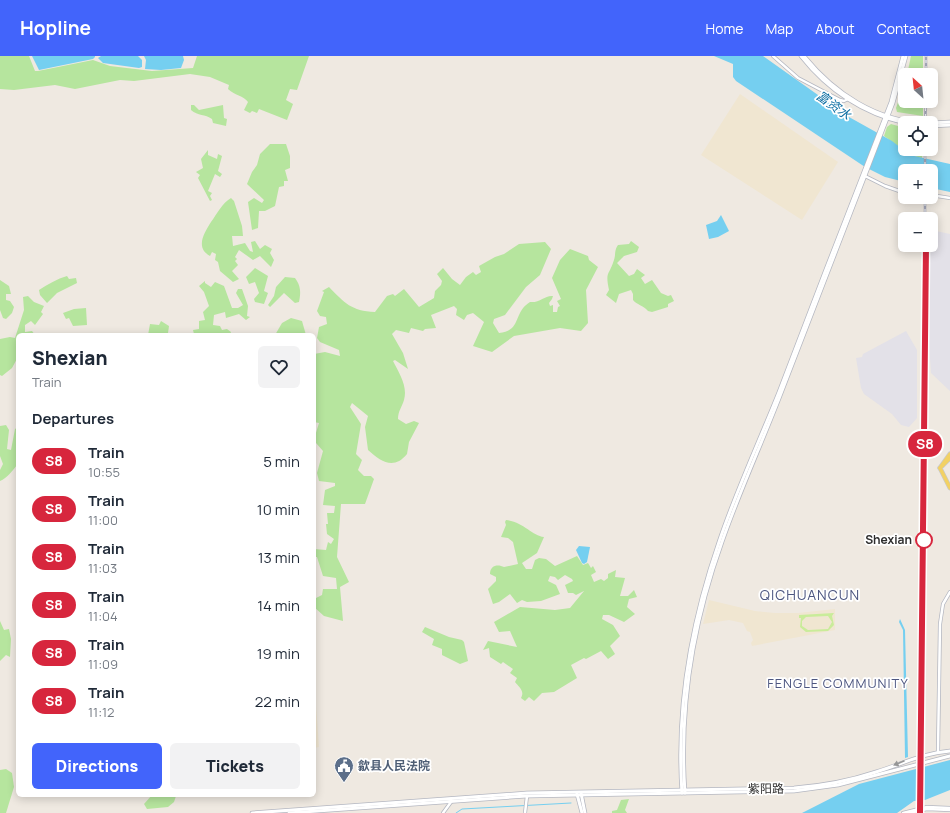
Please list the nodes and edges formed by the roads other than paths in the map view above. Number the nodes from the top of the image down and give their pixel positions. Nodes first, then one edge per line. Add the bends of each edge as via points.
1 (773, 56) edge
2 (801, 56) edge
3 (804, 56) edge
4 (904, 56) edge
5 (848, 99) junction
6 (887, 117) junction
7 (898, 119) edge
8 (898, 121) edge
9 (938, 124) edge
10 (950, 124) edge
11 (866, 170) junction
12 (865, 176) junction
13 (898, 191) edge
14 (938, 196) edge
15 (950, 198) edge
16 (950, 454) edge
17 (950, 458) edge
18 (940, 468) junction
19 (950, 488) edge
20 (950, 592) edge
21 (950, 751) edge
22 (938, 752) junction
23 (950, 756) edge
24 (684, 792) junction
25 (579, 794) junction
26 (527, 796) junction
27 (451, 802) junction
28 (950, 809) edge
29 (252, 813) edge
30 (289, 813) edge
31 (443, 813) edge
32 (524, 813) edge
33 (582, 813) edge
34 (585, 813) edge
35 (903, 813) edge
36 (909, 813) edge

1 - 5 street via 802,80 840,100
2 - 5 main road via 823,81
3 - 5 main road
4 - 6 main road via 900,83
5 - 6 main road
6 - 7 main road
6 - 8 main road
6 - 11 main road
9 - 10 main road
11 - 12 main road
11 - 24 main road via 728,518 707,579 694,627 684,688 680,742
12 - 13 street
12 - 24 main road via 726,530 710,580 695,638 686,700 683,742
14 - 15 street
16 - 18 main road
17 - 18 main road
18 - 19 main road
20 - 22 street via 943,604 940,624
21 - 22 main road, 紫阳路
22 -> 24 main road, 紫阳路 via 917,756 871,774 816,786 775,790
23 - 24 main road, 紫阳路 via 817,789 775,792
24 - 25 main road, 紫阳路
25 - 26 main road
25 - 29 main road via 527,794
25 - 33 main road
25 - 34 main road
26 - 27 main road
26 - 32 street
27 - 30 main road
27 - 31 street
28 - 35 street via 922,807
28 - 36 street via 927,809

